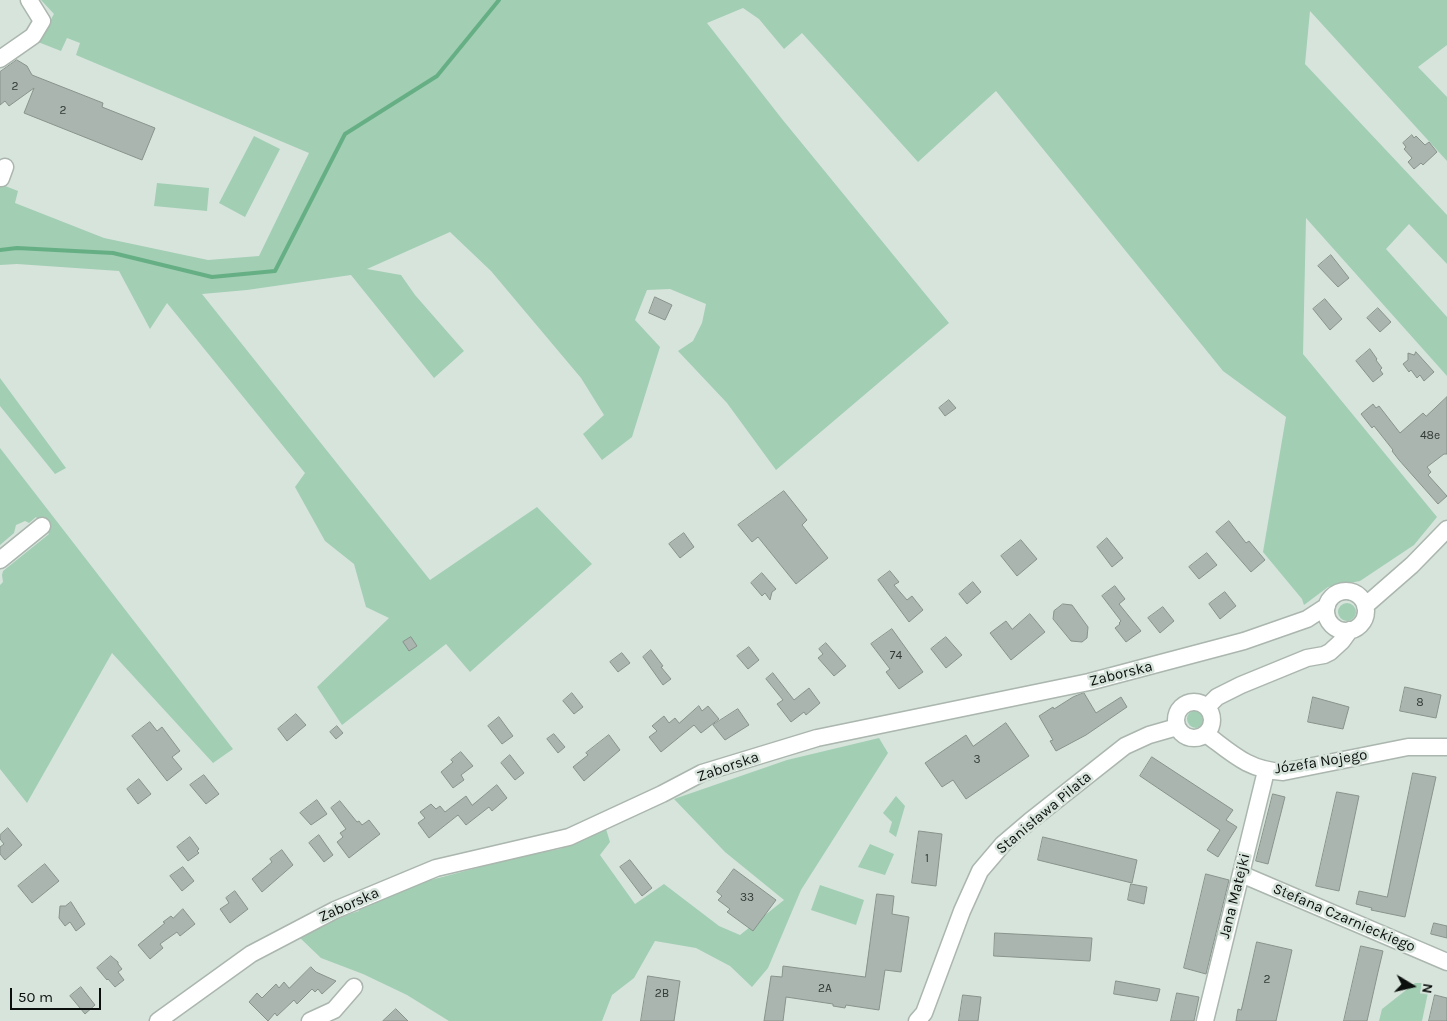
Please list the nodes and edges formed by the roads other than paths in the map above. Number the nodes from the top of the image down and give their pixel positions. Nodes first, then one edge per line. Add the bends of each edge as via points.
1 (29, 0) edge
2 (0, 59) edge
3 (31, 529) dead end
4 (1447, 529) edge
5 (0, 560) edge
6 (1361, 600) junction
7 (1330, 618) junction
8 (1350, 630) junction
9 (1308, 658) junction
10 (1207, 707) junction
11 (1176, 727) junction
12 (1206, 734) junction
13 (1447, 747) edge
14 (1266, 771) junction
15 (1241, 874) junction
16 (1447, 962) edge
17 (354, 988) dead end
18 (160, 1020) edge
19 (310, 1021) edge
20 (917, 1021) edge
21 (1205, 1021) edge

1 - 2 street via 42,21 22,49
3 - 5 street
4 - 6 street via 1401,574
6 - 7 street via 1353,592 1340,592 1330,598
6 - 8 street via 1364,618
7 - 8 street via 1345,630
7 - 9 street via 1325,644
7 - 18 street, Zaborska via 1307,619 1244,641 1089,682 816,738 702,773 569,837 436,868 335,910 251,954
8 - 9 street via 1330,652
9 - 10 street via 1241,685 1217,697
10 - 11 street via 1196,702 1184,705 1176,714
10 - 12 street via 1212,717
11 - 12 street via 1190,738
11 - 20 street, Stanisława Pilata via 1125,746 1030,821 980,871 924,1013
12 - 14 street, Józefa Nojego via 1242,761
13 - 14 street, Józefa Nojego via 1408,747 1283,772
14 - 15 street, Jana Matejki
15 - 16 street, Stefana Czarnieckiego
15 - 21 street, Jana Matejki
17 - 19 street via 334,1010

